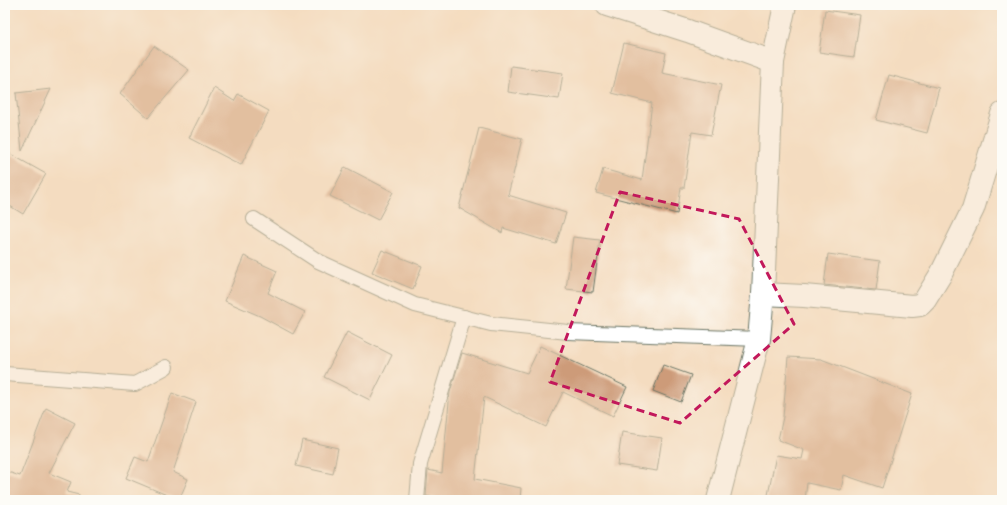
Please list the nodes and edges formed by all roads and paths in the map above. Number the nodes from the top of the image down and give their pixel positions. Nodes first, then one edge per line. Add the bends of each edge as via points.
1 (607, 5) edge
2 (785, 5) edge
3 (773, 62) junction
4 (1002, 114) edge
5 (254, 219) dead end
6 (763, 294) junction
7 (464, 317) junction
8 (759, 339) junction
9 (166, 367) dead end
10 (5, 374) edge
11 (417, 500) edge
12 (718, 500) edge

1 - 3 street
2 - 3 street
3 - 6 street
4 - 6 street via 973,209 941,274 920,305
5 - 7 lane via 318,261 415,305
6 - 8 street
7 - 8 lane via 491,324 568,332
7 - 11 lane via 420,464
8 - 12 street
9 - 10 lane via 135,384

